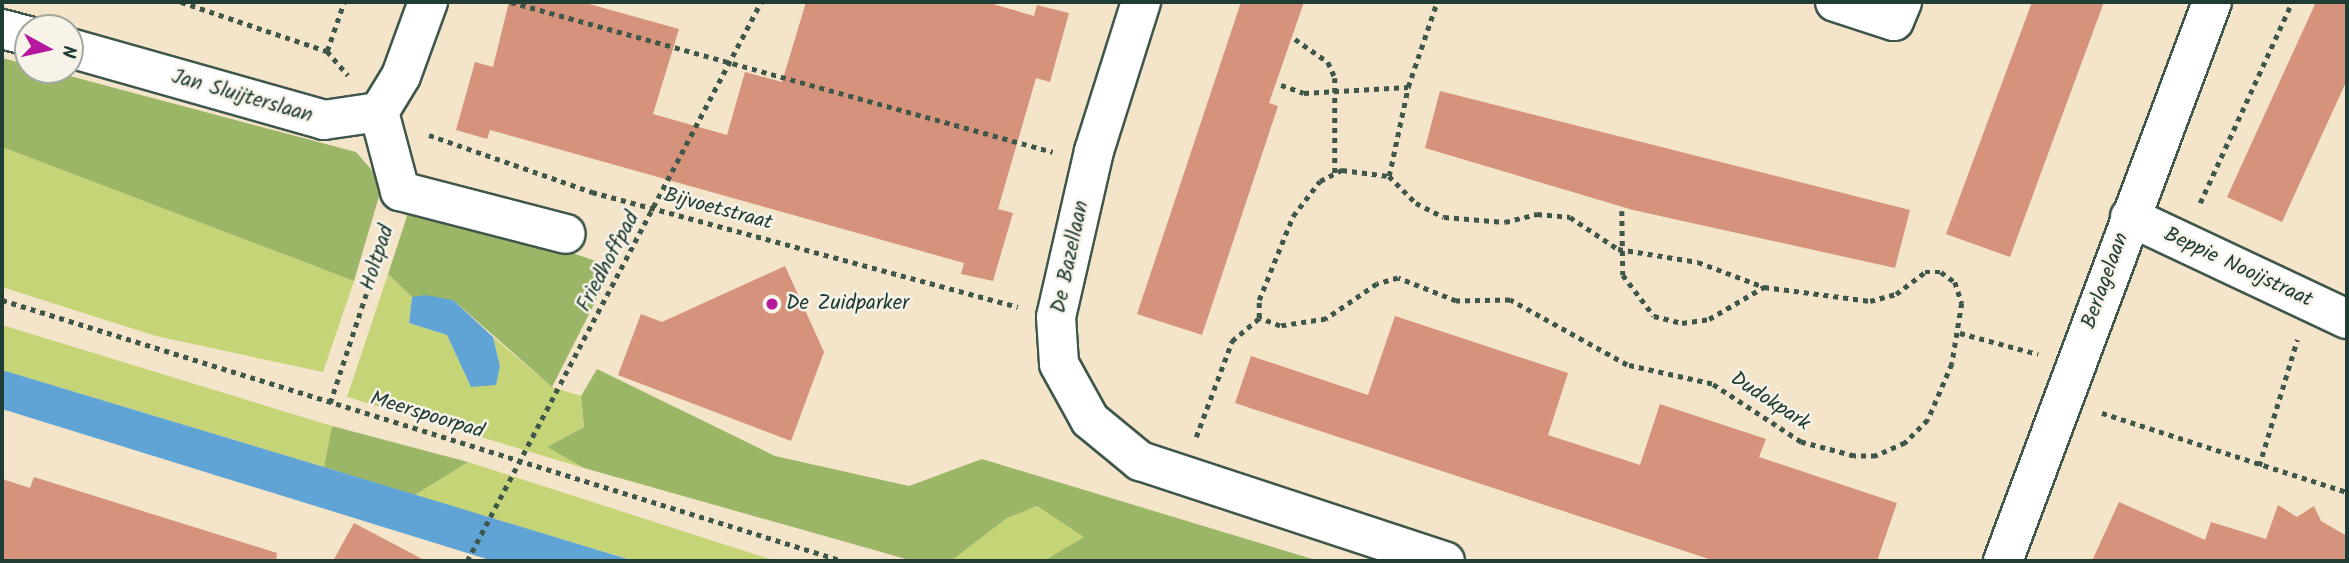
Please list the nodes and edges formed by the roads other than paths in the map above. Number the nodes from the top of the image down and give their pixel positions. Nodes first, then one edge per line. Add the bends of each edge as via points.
1 (428, 2) edge
2 (1141, 2) edge
3 (1835, 2) edge
4 (1902, 2) edge
5 (2213, 2) edge
6 (84, 52) edge
7 (379, 112) junction
8 (2130, 217) junction
9 (566, 234) dead end
10 (2347, 319) edge
11 (1446, 561) edge
12 (2003, 561) edge

1 - 7 street via 401,76
2 - 11 street, De Bazellaan via 1091,163 1056,317 1059,364 1090,420 1140,461
3 - 4 street via 1894,21
5 - 8 street, Berlagelaan
6 - 7 street, Jan Sluijterslaan via 324,120
7 - 9 street via 400,191
8 - 10 street, Beppie Nooijstraat
8 - 12 street, Berlagelaan

